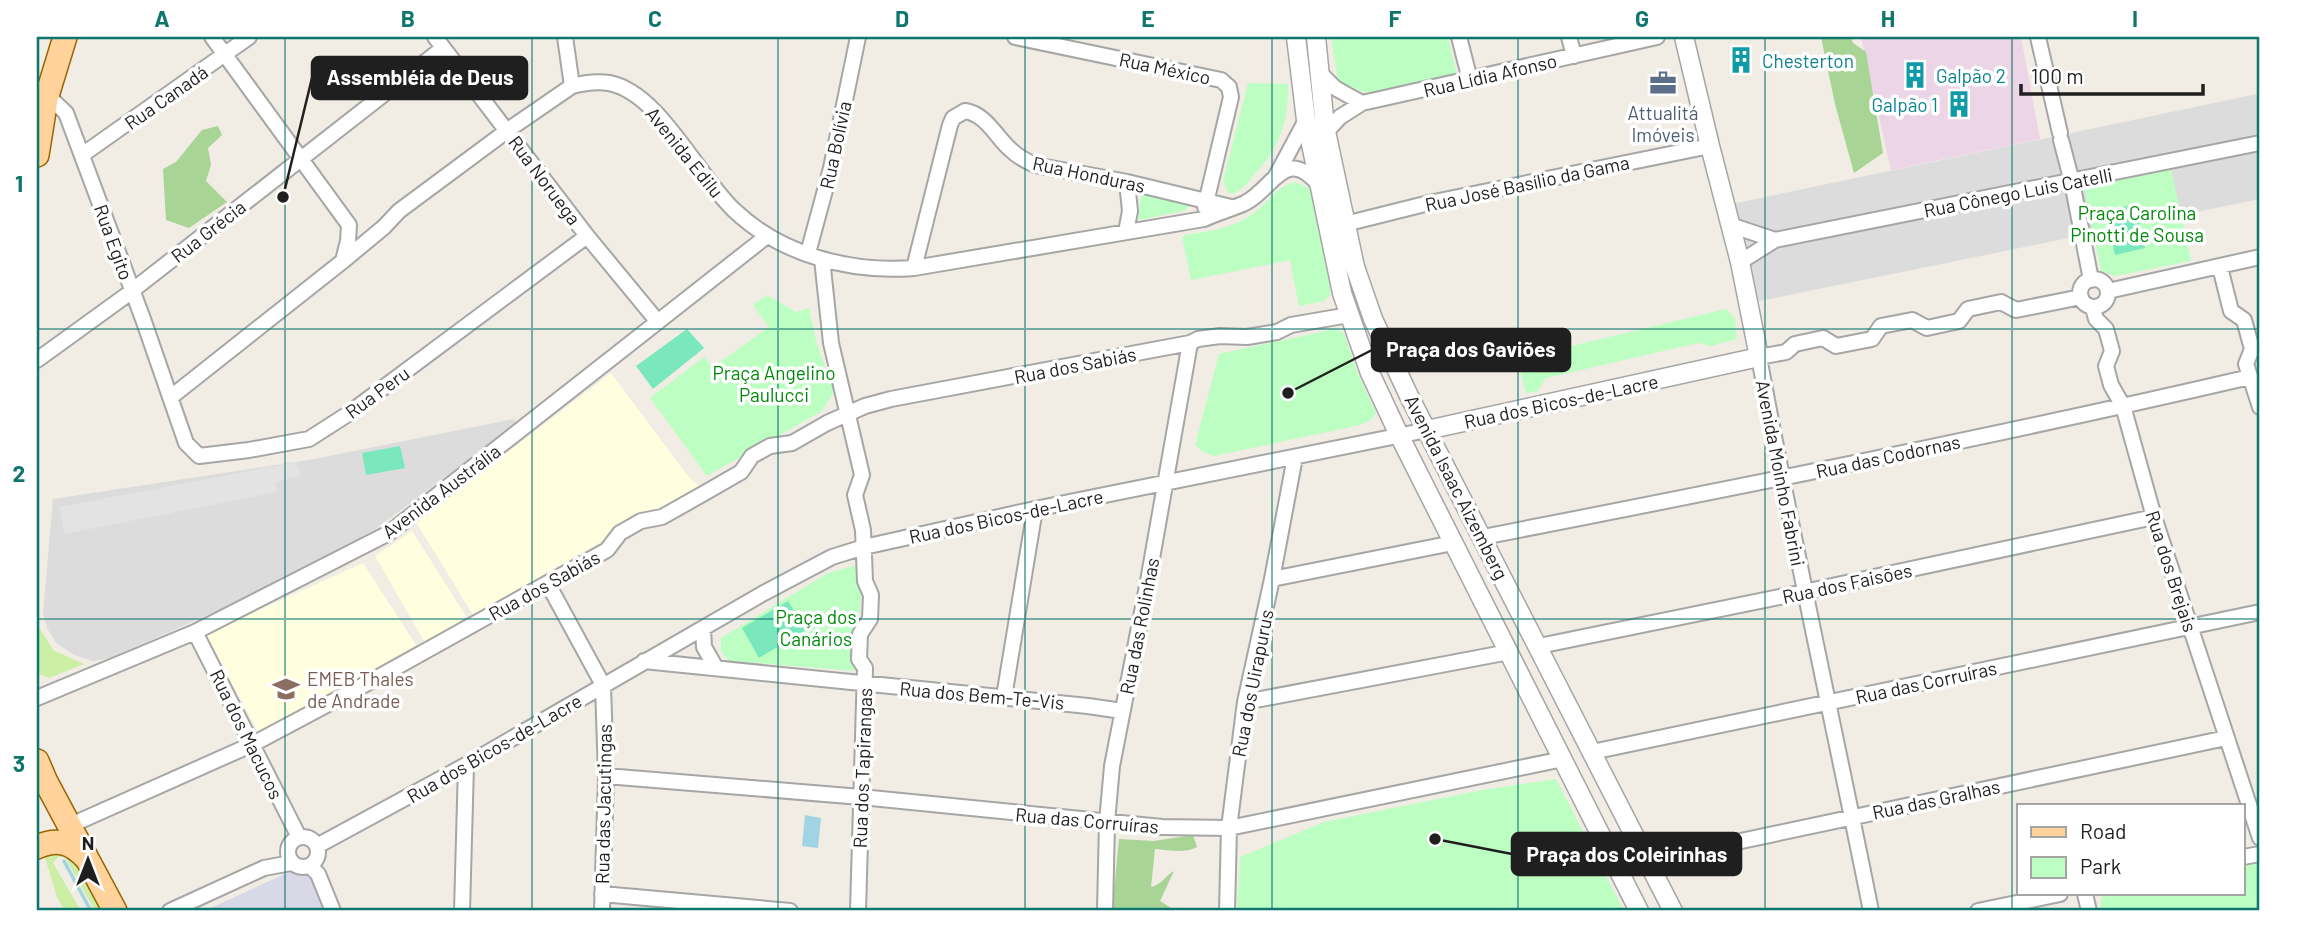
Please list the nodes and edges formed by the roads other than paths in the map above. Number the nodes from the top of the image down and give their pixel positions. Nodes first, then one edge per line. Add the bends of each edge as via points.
1 (65, 37) edge
2 (212, 37) edge
3 (249, 37) edge
4 (565, 37) edge
5 (858, 37) edge
6 (1015, 37) edge
7 (1296, 37) edge
8 (1316, 37) edge
9 (1459, 37) edge
10 (1569, 37) edge
11 (1657, 37) edge
12 (1684, 37) edge
13 (2038, 37) edge
14 (439, 42) edge
15 (225, 55) junction
16 (1574, 56) junction
17 (1319, 72) junction
18 (1470, 80) junction
19 (572, 86) junction
20 (47, 95) junction
21 (1363, 103) junction
22 (1306, 120) junction
23 (508, 130) junction
24 (1326, 132) junction
25 (2260, 144) edge
26 (1710, 146) junction
27 (37, 155) edge
28 (82, 155) junction
29 (301, 159) junction
30 (1276, 176) junction
31 (1127, 182) junction
32 (2072, 182) junction
33 (1319, 185) junction
34 (1206, 200) junction
35 (1231, 207) junction
36 (1204, 219) junction
37 (1345, 224) junction
38 (349, 225) junction
39 (1730, 225) junction
40 (384, 227) junction
41 (1126, 232) junction
42 (587, 236) junction
43 (768, 236) junction
44 (1775, 240) junction
45 (815, 256) junction
46 (2260, 257) edge
47 (342, 261) junction
48 (1740, 262) junction
49 (2220, 267) junction
50 (914, 268) junction
51 (2091, 280) junction
52 (131, 291) junction
53 (2108, 291) junction
54 (2081, 298) junction
55 (2093, 307) junction
56 (1349, 314) junction
57 (658, 322) junction
58 (1190, 343) junction
59 (1759, 357) junction
60 (37, 360) edge
61 (1395, 367) junction
62 (1370, 373) junction
63 (2250, 377) junction
64 (171, 397) junction
65 (2123, 407) junction
66 (2260, 407) edge
67 (848, 415) junction
68 (1427, 430) junction
69 (1400, 437) junction
70 (1295, 457) junction
71 (1782, 478) junction
72 (1165, 482) junction
73 (1035, 509) junction
74 (2154, 517) junction
75 (1483, 537) junction
76 (1453, 543) junction
77 (864, 547) junction
78 (1272, 579) junction
79 (548, 584) junction
80 (1804, 592) junction
81 (2260, 612) edge
82 (703, 628) junction
83 (2190, 628) junction
84 (195, 632) junction
85 (1539, 646) junction
86 (1509, 652) junction
87 (644, 661) junction
88 (716, 668) junction
89 (865, 684) junction
90 (603, 685) junction
91 (1003, 697) junction
92 (37, 698) edge
93 (1245, 702) junction
94 (1827, 703) junction
95 (1122, 711) junction
96 (2226, 738) junction
97 (253, 744) junction
98 (1592, 752) junction
99 (1563, 759) junction
100 (37, 761) edge
101 (466, 765) junction
102 (606, 776) junction
103 (861, 797) junction
104 (1853, 817) junction
105 (1107, 822) junction
106 (71, 825) junction
107 (1229, 828) junction
108 (299, 837) junction
109 (2260, 838) edge
110 (317, 846) junction
111 (37, 847) edge
112 (88, 860) junction
113 (1647, 861) junction
114 (291, 863) junction
115 (310, 866) junction
116 (602, 894) junction
117 (2055, 895) edge
118 (115, 911) edge
119 (170, 911) edge
120 (333, 911) edge
121 (462, 911) edge
122 (601, 911) edge
123 (790, 911) edge
124 (858, 911) edge
125 (1105, 911) edge
126 (1227, 911) edge
127 (1639, 911) edge
128 (1673, 911) edge
129 (1871, 911) edge
130 (1978, 911) edge

1 - 20 main road
2 - 15 street
3 - 15 street, Rua Canadá
4 - 19 street
5 - 45 street, Rua Bolívia
6 - 34 street, Rua México via 1221,80 1231,97
7 - 22 street, Avenida Isaac Aizemberg
8 - 17 street, Avenida Isaac Aizemberg
9 - 18 street
10 - 16 street
11 - 16 street, Rua Lídia Afonso
12 - 26 street, Avenida Moinho Fabrini
13 - 32 street
14 - 23 street, Rua Noruega
14 - 29 street, Rua Grécia
15 - 28 street, Rua Canadá
15 - 29 street
16 - 18 street, Rua Lídia Afonso
17 - 21 street via 1335,88
17 - 24 street, Avenida Isaac Aizemberg
18 - 21 street, Rua Lídia Afonso
19 - 23 street, Avenida Edilu
19 - 43 street, Avenida Edilu via 611,83 641,99 659,115 717,193
20 - 27 main road
20 - 28 street, Rua Egito via 66,113
21 - 24 street, Rua Lídia Afonso
22 - 30 street, Avenida Edilu
22 - 33 street, Avenida Isaac Aizemberg
23 - 40 street, Avenida Edilu
23 - 42 street, Rua Noruega
24 - 37 street, Avenida Isaac Aizemberg
25 - 32 street, Rua Cônego Luis Catelli
26 - 37 street, Rua José Basílio da Gama
26 - 39 street, Avenida Moinho Fabrini
28 - 52 street, Rua Egito
29 - 38 street
29 - 52 street, Rua Grécia
30 - 33 street via 1301,170
30 - 35 street, Avenida Edilu via 1245,203
31 - 34 street, Rua Honduras
31 - 41 street via 1130,211
31 - 50 street, Rua Honduras via 1035,164 1023,159 979,116 958,113 950,125
32 - 44 street, Rua Cônego Luis Catelli
32 - 51 street
33 - 56 street, Avenida Isaac Aizemberg
34 - 35 street, Rua Honduras
34 - 36 street
35 - 36 street, Avenida Edilu
36 - 41 street, Avenida Edilu
37 - 61 street, Avenida Isaac Aizemberg via 1367,302
38 - 40 street
38 - 47 street
39 - 44 street, Rua Cônego Luis Catelli
39 - 48 street, Avenida Moinho Fabrini
40 - 47 street, Avenida Edilu
41 - 50 street, Avenida Edilu
42 - 57 street, Rua Noruega
42 - 64 street, Rua Peru via 309,439 199,456 186,443
43 - 45 street, Avenida Edilu
43 - 57 street, Avenida Austrália
44 - 48 street, Rua Cônego Luis Catelli
45 - 50 street, Avenida Edilu via 875,269
45 - 67 street, Rua dos Tapirangas
46 - 49 street
47 - 64 street, Avenida Edilu
48 - 59 street, Avenida Moinho Fabrini
49 - 53 street
49 - 63 street via 2231,311 2244,320 2252,349 2246,364
51 - 53 street via 2100,280
51 - 54 street via 2081,289
52 - 60 street, Rua Grécia
52 - 64 street, Rua Egito
53 - 55 street via 2105,303
54 - 55 street
54 - 59 street via 2016,310 2001,302 1968,309 1959,321 1927,328 1912,320 1881,326 1872,339 1836,346 1824,338
55 - 65 street, Rua dos Brejais via 2095,318 2106,329 2112,351 2106,366
56 - 58 street, Rua dos Sabiás via 1277,332
56 - 62 street, Avenida Isaac Aizemberg
57 - 84 street, Avenida Austrália via 389,533
58 - 67 street, Rua dos Sabiás via 891,399
58 - 72 street, Rua das Rolinhas
59 - 68 street, Rua dos Bicos-de-Lacre
59 - 71 street, Avenida Moinho Fabrini
61 - 62 street via 1386,377
61 - 68 street, Avenida Isaac Aizemberg
62 - 69 street, Avenida Isaac Aizemberg
63 - 65 street, Rua das Codornas
63 - 66 street
65 - 71 street, Rua das Codornas
65 - 74 street, Rua dos Brejais
67 - 77 street, Rua dos Tapirangas via 863,475 855,495
67 - 79 street, Rua dos Sabiás via 792,443 770,446 752,456 740,472 662,517 641,521 620,533 607,550
68 - 69 street, Rua dos Bicos-de-Lacre
68 - 75 street, Avenida Isaac Aizemberg
69 - 70 street, Rua dos Bicos-de-Lacre
69 - 76 street, Avenida Isaac Aizemberg
70 - 72 street, Rua dos Bicos-de-Lacre
70 - 78 street, Rua dos Uirapurus
71 - 75 street, Rua das Codornas
71 - 80 street, Avenida Moinho Fabrini
72 - 73 street, Rua dos Bicos-de-Lacre
72 - 95 street, Rua das Rolinhas
73 - 77 street, Rua dos Bicos-de-Lacre
73 - 91 street
74 - 80 street, Rua dos Faisões
74 - 83 street, Rua dos Brejais
75 - 85 street, Avenida Isaac Aizemberg
76 - 78 street
76 - 86 street, Avenida Isaac Aizemberg
77 - 82 street, Rua dos Bicos-de-Lacre via 821,561
77 - 89 street, Rua dos Tapirangas via 865,581 871,595 870,619 860,634
78 - 93 street, Rua dos Uirapurus
79 - 90 street, Rua das Jacutingas
79 - 97 street, Rua dos Sabiás
80 - 85 street, Rua dos Faisões
80 - 94 street, Avenida Moinho Fabrini
81 - 83 street, Rua das Corruíras
82 - 87 street, Rua dos Bicos-de-Lacre
82 - 88 street via 704,647
83 - 94 street, Rua das Corruíras
83 - 96 street, Rua dos Brejais
84 - 92 street, Avenida Austrália
84 - 97 street, Rua dos Macucos
85 - 98 street, Avenida Isaac Aizemberg
86 - 93 street
86 - 99 street, Avenida Isaac Aizemberg
87 - 88 street, Rua dos Bem-Te-Vis
87 - 90 street, Rua dos Bicos-de-Lacre
88 - 89 street, Rua dos Bem-Te-Vis
89 - 91 street, Rua dos Bem-Te-Vis
89 - 103 street, Rua dos Tapirangas
90 - 101 street, Rua dos Bicos-de-Lacre
90 - 102 street, Rua das Jacutingas
91 - 95 street, Rua dos Bem-Te-Vis
93 - 107 street, Rua dos Uirapurus
94 - 98 street, Rua das Corruíras
94 - 104 street, Avenida Moinho Fabrini
95 - 105 street, Rua das Rolinhas
96 - 104 street, Rua das Gralhas
96 - 109 street, Rua dos Brejais
97 - 106 street, Rua dos Sabiás
97 - 108 street, Rua dos Macucos
98 - 113 street, Avenida Isaac Aizemberg
99 - 107 street, Rua das Corruíras
99 - 127 street, Avenida Isaac Aizemberg
100 - 106 main road
101 - 110 street, Rua dos Bicos-de-Lacre
101 - 121 street
102 - 103 street, Rua das Corruíras
102 - 116 street, Rua das Jacutingas
103 - 105 street, Rua das Corruíras
103 - 124 street, Rua dos Tapirangas
104 - 113 street, Rua das Gralhas
104 - 129 street, Avenida Moinho Fabrini
105 - 107 street, Rua das Corruíras
105 - 125 street, Rua das Rolinhas
106 - 112 main road
107 - 126 street, Rua dos Uirapurus
108 - 110 street via 308,837
108 - 114 street via 288,848
110 - 115 street via 317,860
111 - 112 main road via 52,841 65,843
112 - 118 main road
113 - 128 street, Avenida Isaac Aizemberg
114 - 115 street
114 - 119 street via 264,868
115 - 120 street
116 - 122 street, Rua das Jacutingas
116 - 123 street
117 - 130 street

